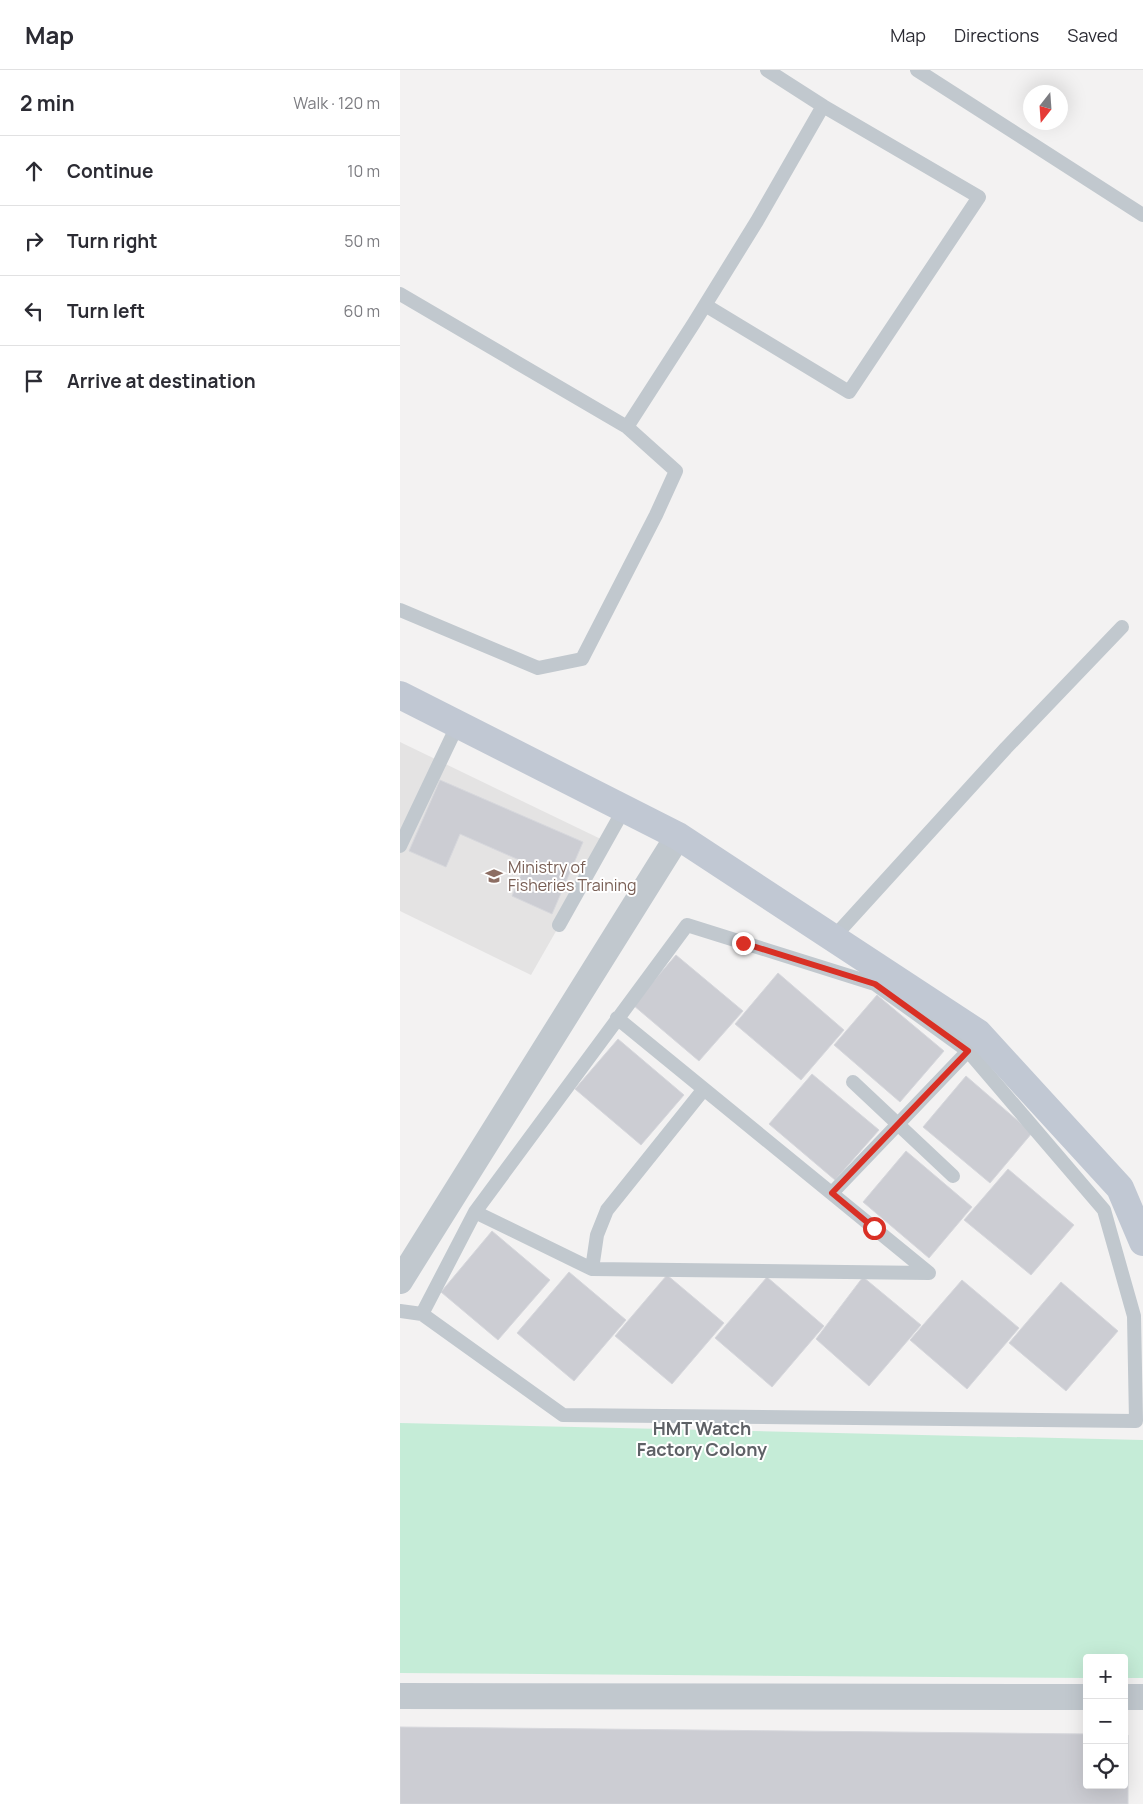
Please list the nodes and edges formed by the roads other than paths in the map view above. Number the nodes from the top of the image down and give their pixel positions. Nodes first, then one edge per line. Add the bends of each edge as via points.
1 (767, 70) edge
2 (917, 70) edge
3 (823, 106) junction
4 (1143, 215) edge
5 (400, 294) edge
6 (705, 305) junction
7 (627, 427) junction
8 (400, 610) edge
9 (1122, 627) dead end
10 (400, 694) edge
11 (458, 724) junction
12 (624, 809) junction
13 (678, 836) junction
14 (400, 846) edge
15 (559, 925) dead end
16 (833, 938) junction
17 (617, 1018) junction
18 (968, 1051) junction
19 (853, 1082) dead end
20 (704, 1089) junction
21 (898, 1124) junction
22 (953, 1176) dead end
23 (832, 1193) junction
24 (475, 1212) junction
25 (1143, 1242) edge
26 (592, 1269) junction
27 (400, 1281) edge
28 (400, 1312) edge
29 (422, 1314) junction
30 (400, 1696) edge
31 (1083, 1697) edge
32 (1128, 1697) edge
33 (1143, 1698) edge

1 - 3 lane
2 - 4 lane
3 - 6 lane
3 - 6 lane via 979,197 849,392
5 - 7 lane
6 - 7 lane
7 - 8 lane via 676,471 582,659 538,668
9 - 16 lane via 1006,748
10 - 11 street
11 - 12 street
11 - 14 lane
12 - 13 street
12 - 15 lane
13 - 16 street
13 - 27 street
16 - 25 street via 978,1033 1120,1188
17 - 18 lane via 687,925 875,984
17 - 20 lane
17 - 24 lane
18 - 21 lane
18 - 29 lane via 1104,1210 1134,1316 1136,1421 562,1415
19 - 21 lane
20 - 23 lane
20 - 26 lane via 607,1210 597,1235
21 - 22 lane
21 - 23 lane
23 - 26 lane via 930,1273
24 - 26 lane
24 - 29 lane
28 - 29 lane
30 - 31 street
32 - 33 street

